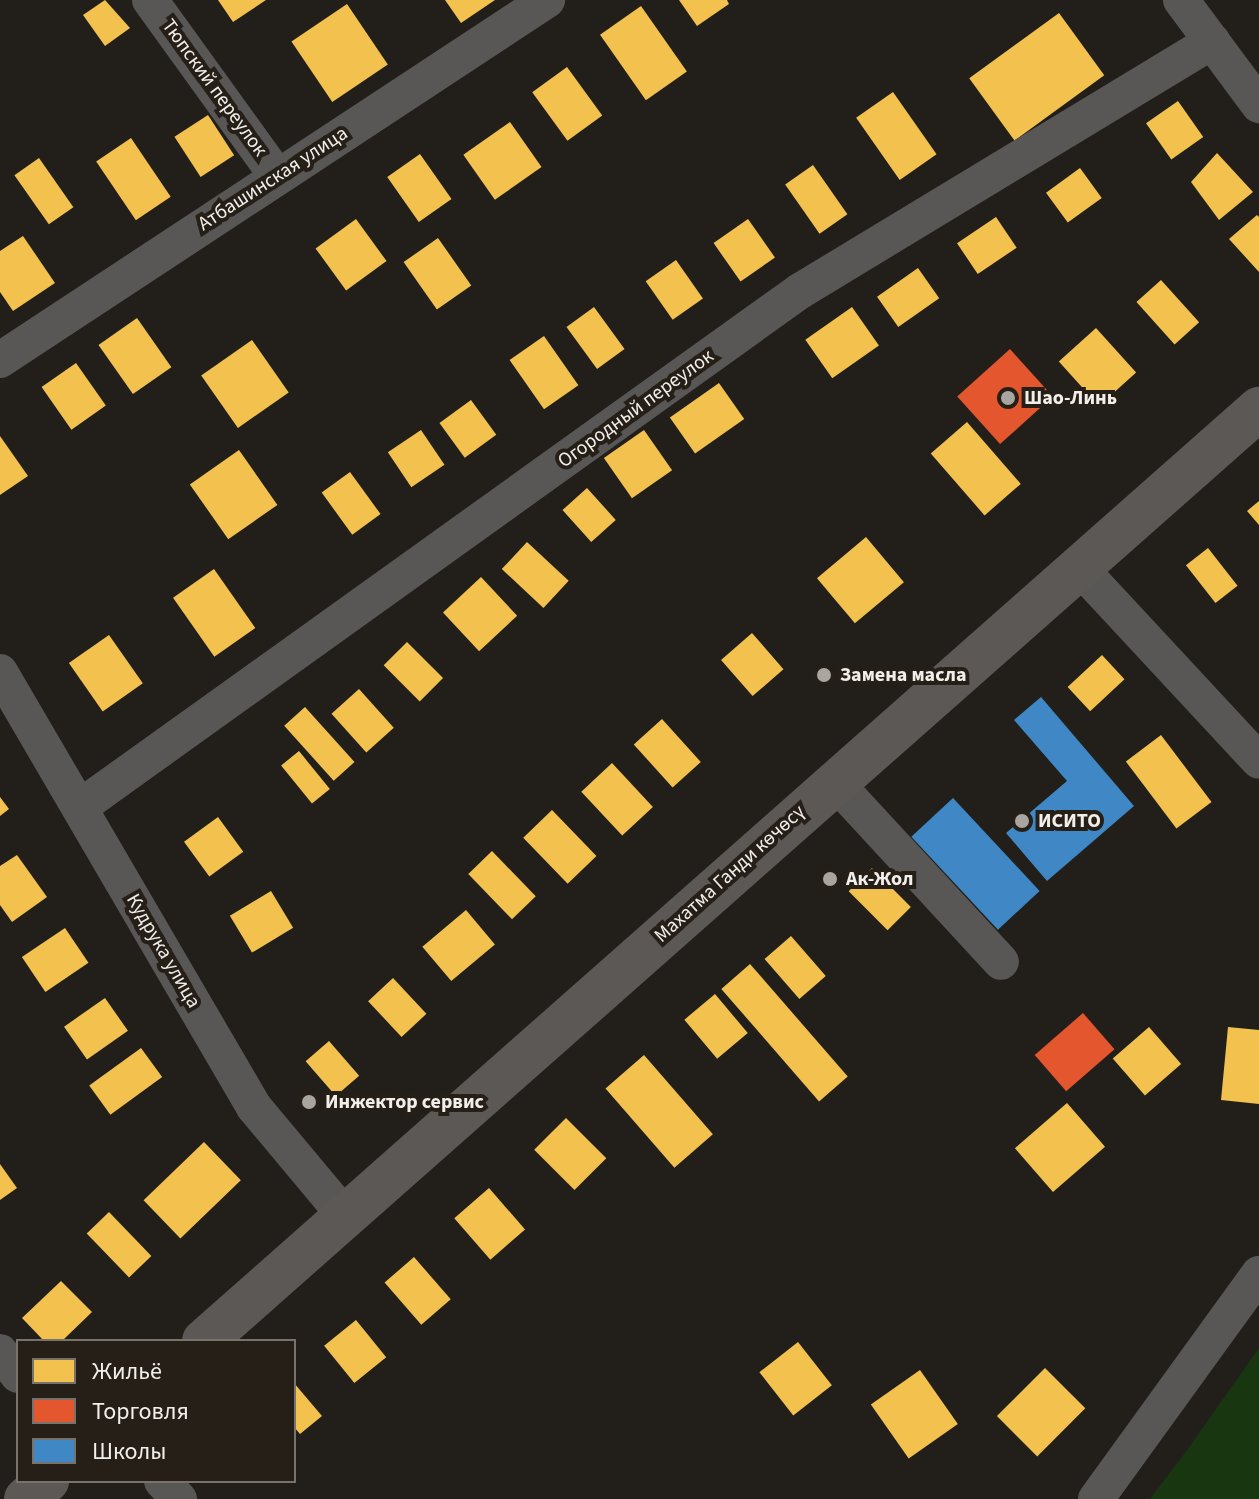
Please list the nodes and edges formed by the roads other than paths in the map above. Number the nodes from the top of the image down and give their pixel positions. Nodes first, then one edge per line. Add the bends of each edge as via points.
1 (150, 0) edge
2 (547, 0) edge
3 (1181, 0) edge
4 (1212, 41) junction
5 (1259, 105) edge
6 (277, 176) junction
7 (0, 360) edge
8 (1259, 409) edge
9 (1077, 565) junction
10 (0, 672) edge
11 (1259, 761) edge
12 (834, 781) junction
13 (80, 807) junction
14 (1001, 962) dead end
15 (345, 1216) junction
16 (1259, 1274) edge
17 (1259, 1313) edge
18 (206, 1339) edge
19 (0, 1352) edge
20 (16, 1372) edge
21 (45, 1483) edge
22 (164, 1483) edge
23 (26, 1499) edge
24 (179, 1499) edge
25 (1096, 1499) edge
26 (1125, 1499) edge

1 - 6 street, Тюпский переулок
2 - 6 street, Атбашинская улица
3 - 4 street
4 - 5 street
4 - 13 street, Огородный переулок via 800,291
6 - 7 street, Атбашинская улица
8 - 9 main road, Махатма Ганди көчөсү
9 - 11 street
9 - 12 main road, Махатма Ганди көчөсү
10 - 13 street, Кудрука улица
12 - 14 street
12 - 15 main road, Махатма Ганди көчөсү
13 - 15 street, Кудрука улица via 254,1107
15 - 18 main road, Махатма Ганди көчөсү
16 - 25 street
17 - 26 street
19 - 20 street
21 - 23 main road
22 - 24 street

